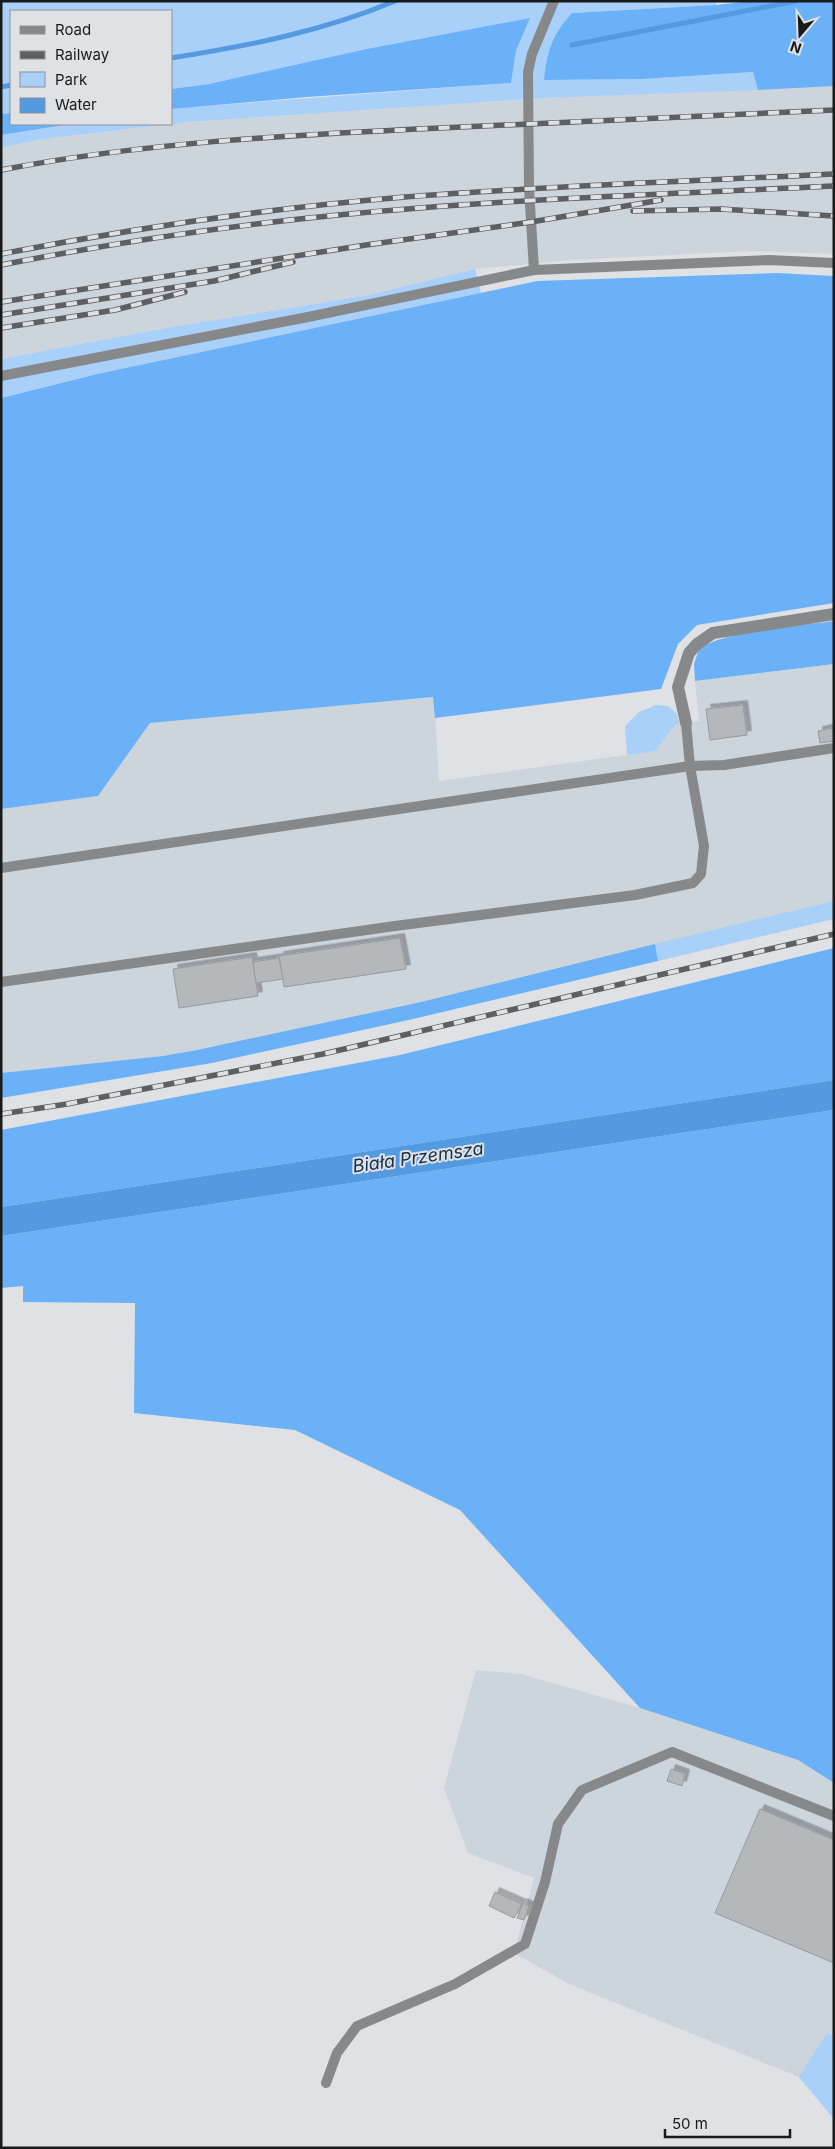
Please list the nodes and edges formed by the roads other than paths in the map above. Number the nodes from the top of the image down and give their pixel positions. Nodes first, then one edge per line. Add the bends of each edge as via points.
1 (554, 1) edge
2 (834, 264) edge
3 (534, 270) junction
4 (1, 376) edge
5 (834, 614) edge
6 (686, 722) joint
7 (834, 748) edge
8 (690, 766) junction
9 (1, 868) edge
10 (1, 982) edge
11 (834, 1816) edge
12 (326, 2083) dead end

1 - 3 lane via 528,72 529,188
2 - 3 lane via 769,260
3 - 4 lane
5 - 6 street via 713,633 697,644 689,653 678,686
6 - 8 lane
7 - 8 lane via 724,765
8 - 9 lane
8 - 10 lane via 704,846 701,874 693,883 634,895
11 - 12 lane via 672,1752 582,1790 558,1824 545,1882 525,1944 455,1984 357,2026 337,2053

